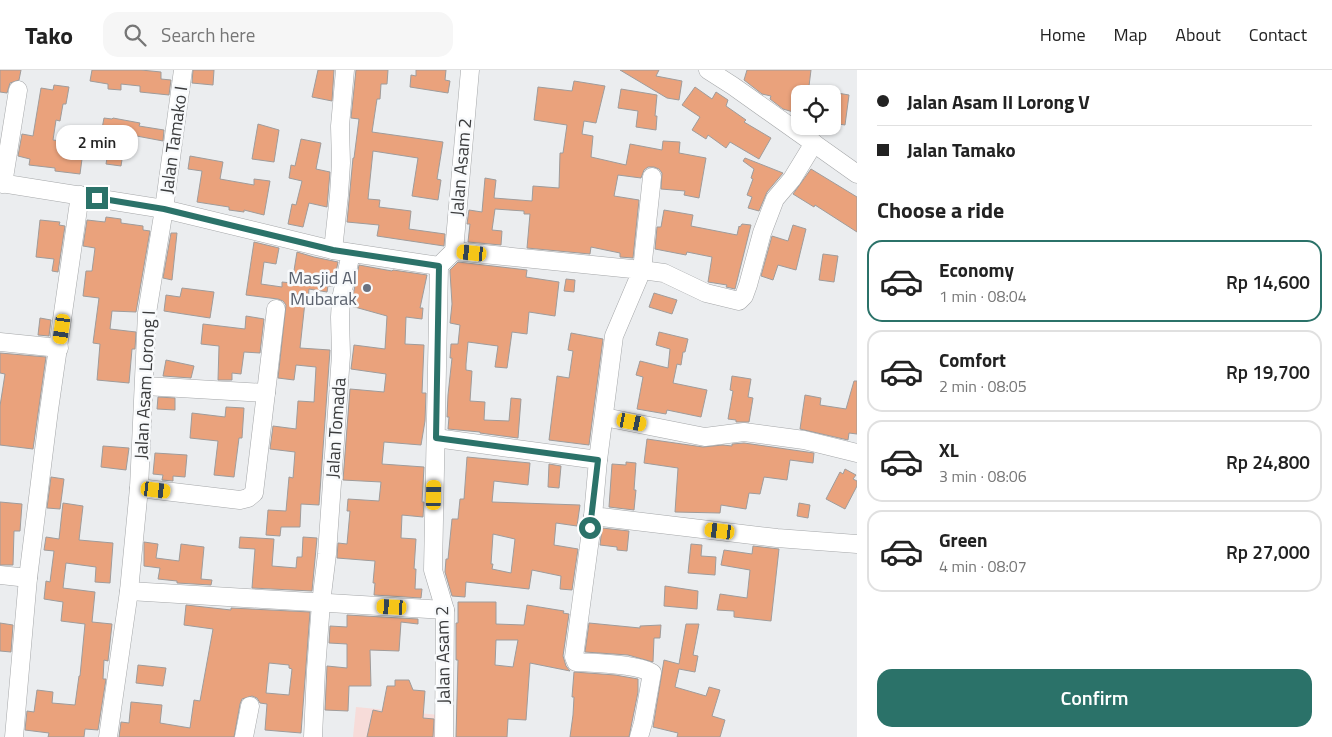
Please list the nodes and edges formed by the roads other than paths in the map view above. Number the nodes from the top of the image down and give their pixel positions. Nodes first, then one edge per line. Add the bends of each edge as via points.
1 (183, 70) edge
2 (345, 70) edge
3 (470, 70) edge
4 (708, 70) edge
5 (736, 78) edge
6 (18, 90) dead end
7 (814, 143) junction
8 (857, 174) edge
9 (652, 177) dead end
10 (1, 183) edge
11 (80, 195) junction
12 (164, 209) junction
13 (333, 250) junction
14 (454, 251) junction
15 (352, 253) junction
16 (439, 266) junction
17 (642, 270) junction
18 (276, 309) dead end
19 (0, 342) edge
20 (59, 348) junction
21 (145, 386) junction
22 (266, 393) junction
23 (604, 417) junction
24 (436, 438) junction
25 (857, 453) edge
26 (598, 460) junction
27 (139, 488) junction
28 (592, 516) junction
29 (857, 544) edge
30 (0, 575) edge
31 (28, 578) junction
32 (129, 591) junction
33 (321, 603) junction
34 (445, 610) junction
35 (250, 706) dead end
36 (0, 736) edge
37 (5, 737) edge
38 (14, 737) edge
39 (108, 737) edge
40 (244, 737) edge
41 (313, 737) edge
42 (444, 737) edge
43 (639, 737) edge

1 - 12 street, Jalan Tamako I
2 - 13 street via 340,126 340,187
3 - 14 street, Jalan Asam 2
4 - 5 street
5 - 7 street
6 - 10 street
7 - 8 street
7 - 17 street via 792,179 774,199 744,296 739,301 706,293 664,273
9 - 17 street
10 - 11 street
11 - 12 street
11 - 20 street
12 - 13 street
12 - 21 street, Jalan Asam Lorong I via 148,313
13 - 15 street
14 - 16 street
14 - 17 street
15 - 16 street
15 - 33 street, Jalan Tomada via 341,299 341,355
16 - 24 street, Jalan Asam 2
17 - 23 street via 614,336
18 - 22 street
19 - 20 street
20 - 31 street
21 - 22 street
21 - 27 street, Jalan Asam Lorong I
22 - 27 street via 256,490 251,497 240,500
23 - 25 street via 705,437 744,432 804,440
23 - 26 street
24 - 26 street
24 - 34 street, Jalan Asam 2 via 433,570
26 - 28 street
27 - 32 street, Jalan Asam Lorong I
28 - 29 street
28 - 43 street via 574,659 576,662 644,669 652,673
30 - 31 street
31 - 38 street
32 - 33 street
32 - 39 street, Jalan Asam Lorong I
33 - 34 street
33 - 41 street, Jalan Tomada
34 - 42 street, Jalan Asam 2
35 - 40 street
36 - 37 street

